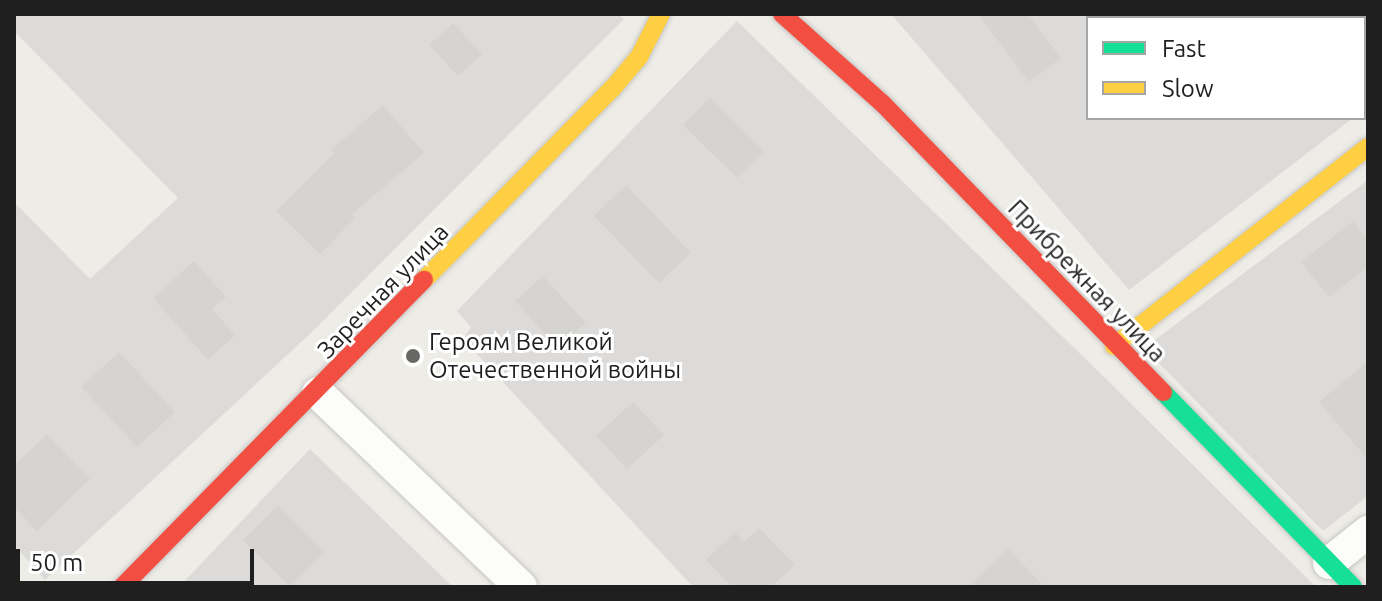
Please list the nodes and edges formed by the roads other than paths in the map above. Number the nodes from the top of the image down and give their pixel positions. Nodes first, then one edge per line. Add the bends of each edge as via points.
1 (661, 14) edge
2 (782, 14) edge
3 (1368, 147) edge
4 (1114, 346) junction
5 (318, 393) junction
6 (1368, 532) edge
7 (1329, 563) junction
8 (122, 587) edge
9 (521, 587) edge
10 (1353, 587) edge

1 - 5 street, Заречная улица via 639,57 612,89
2 - 4 street, Прибрежная улица via 883,104
3 - 4 street
4 - 7 street, Прибрежная улица
5 - 8 street, Заречная улица
5 - 9 street
6 - 7 street
7 - 10 street, Прибрежная улица

